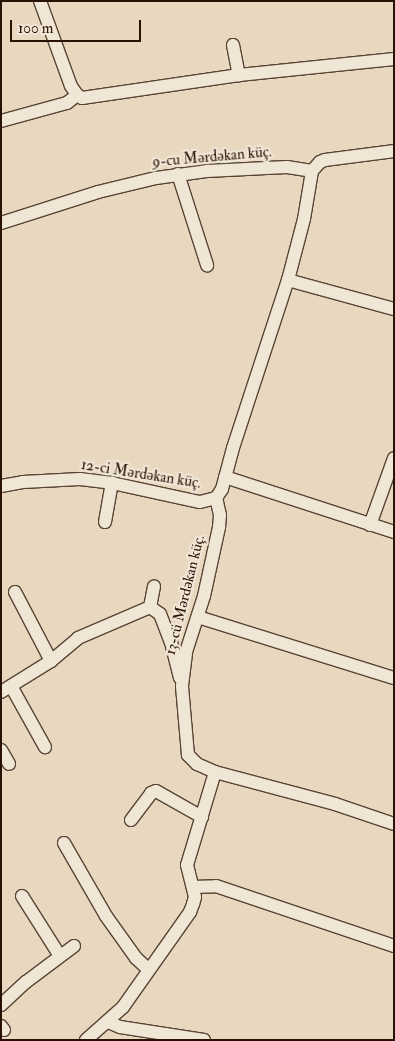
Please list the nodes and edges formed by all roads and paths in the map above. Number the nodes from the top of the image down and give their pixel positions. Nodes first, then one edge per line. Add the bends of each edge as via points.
1 (40, 1) edge
2 (233, 45) dead end
3 (394, 59) edge
4 (239, 75) junction
5 (77, 96) junction
6 (1, 121) edge
7 (394, 151) edge
8 (312, 171) junction
9 (178, 174) junction
10 (1, 223) edge
11 (207, 265) dead end
12 (288, 280) junction
13 (394, 309) edge
14 (394, 458) edge
15 (225, 477) junction
16 (112, 483) junction
17 (1, 486) edge
18 (216, 498) junction
19 (105, 522) dead end
20 (370, 525) junction
21 (394, 532) edge
22 (154, 586) dead end
23 (14, 592) dead end
24 (150, 607) junction
25 (198, 617) junction
26 (171, 642) junction
27 (189, 642) junction
28 (52, 661) junction
29 (394, 678) edge
30 (182, 686) junction
31 (6, 689) edge
32 (45, 747) dead end
33 (1, 750) edge
34 (10, 764) dead end
35 (216, 772) junction
36 (202, 817) junction
37 (130, 820) dead end
38 (394, 824) edge
39 (64, 844) dead end
40 (193, 887) junction
41 (22, 896) dead end
42 (74, 946) dead end
43 (394, 946) edge
44 (60, 956) junction
45 (148, 969) junction
46 (1, 1005) edge
47 (108, 1022) junction
48 (86, 1040) edge
49 (204, 1040) edge

1 - 5 street
2 - 4 street
3 - 4 street
4 - 5 street via 91,98
5 - 6 street via 67,102
7 - 8 street via 325,160
8 - 9 street, 9-cu Mərdəkan küç. via 287,167
8 - 12 street via 304,219
9 - 10 street, 9-cu Mərdəkan küç. via 128,184
9 - 11 street
12 - 13 street
12 - 15 street
14 - 20 street
15 - 18 street
15 - 20 street
16 - 17 street, 12-ci Mərdəkan küç. via 64,479
16 - 18 street, 12-ci Mərdəkan küç. via 200,502
16 - 19 street
18 - 25 street, 13-cü Mərdəkan küç. via 219,527
20 - 21 street
22 - 24 street
23 - 28 street
24 - 26 street via 160,614
24 - 28 street via 78,638
25 - 27 street, 13-cü Mərdəkan küç.
25 - 29 street
26 - 27 street
26 - 30 street
27 - 30 street, 13-cü Mərdəkan küç.
28 - 31 street
30 - 35 street, 13-cü Mərdəkan küç. via 188,755 197,764
31 - 32 street
33 - 34 street
35 - 36 street
35 - 38 street via 335,804
36 - 37 street via 156,791
36 - 40 street via 187,865
39 - 45 street via 106,916 136,958
40 - 43 street via 216,886
40 - 45 street via 195,896 190,912
41 - 44 street
42 - 44 street
44 - 46 street
45 - 47 street
47 - 48 street
47 - 49 street via 120,1027

